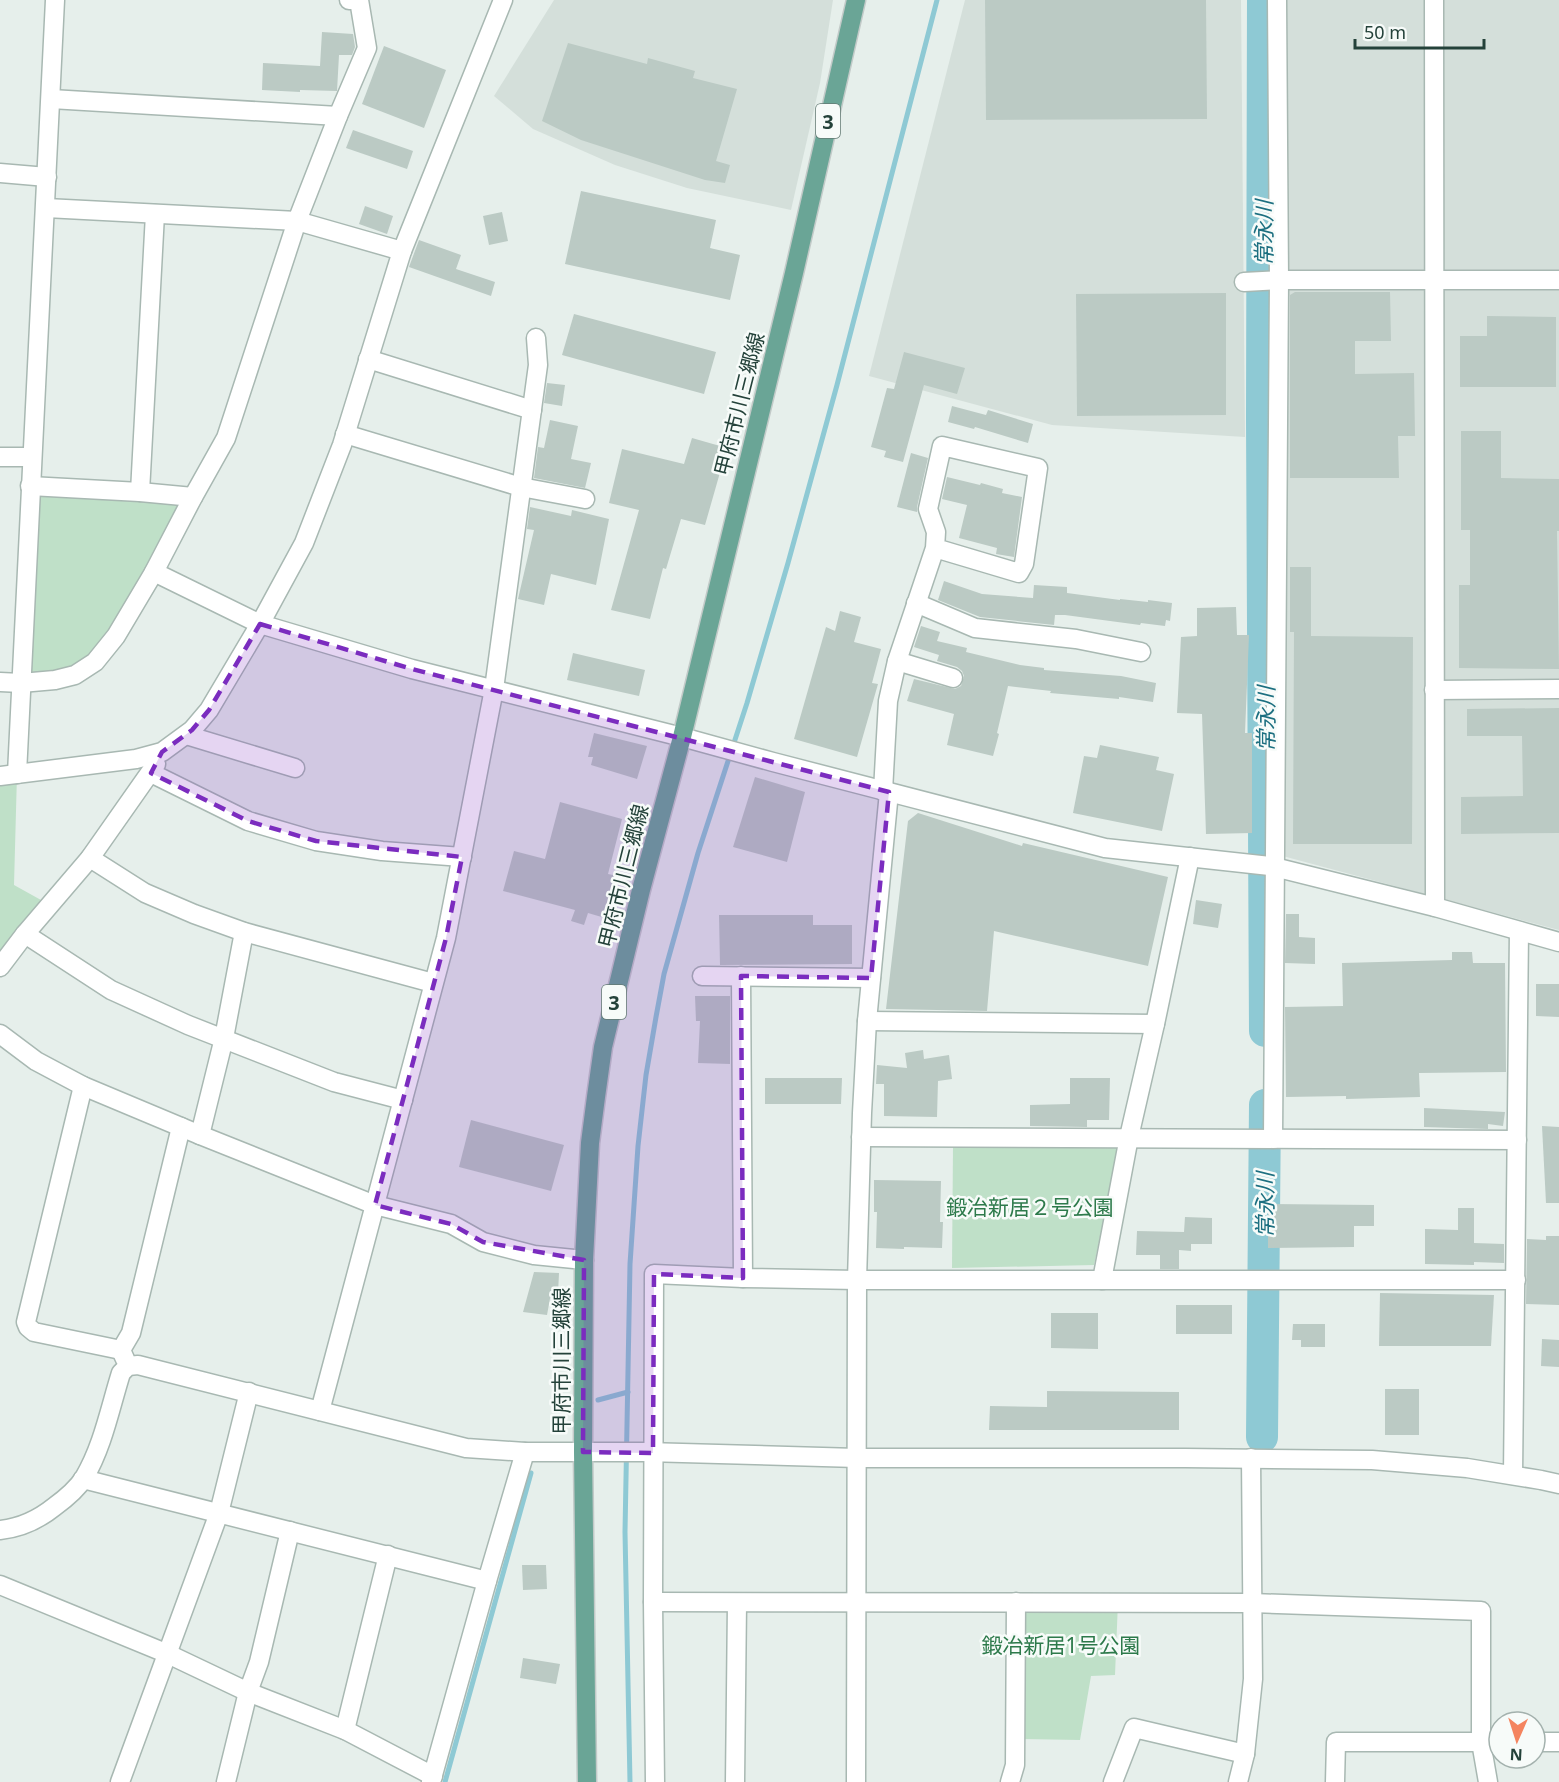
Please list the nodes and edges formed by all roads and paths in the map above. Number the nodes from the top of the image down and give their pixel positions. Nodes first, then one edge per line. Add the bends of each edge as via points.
1 (55, 0) edge
2 (349, 0) edge
3 (503, 0) edge
4 (856, 0) edge
5 (1277, 0) edge
6 (1434, 0) edge
7 (51, 99) junction
8 (338, 116) junction
9 (0, 173) edge
10 (47, 177) junction
11 (46, 208) junction
12 (155, 214) junction
13 (297, 221) junction
14 (402, 251) junction
15 (1280, 280) junction
16 (1434, 280) junction
17 (1559, 280) edge
18 (1244, 282) dead end
19 (536, 338) dead end
20 (368, 359) junction
21 (532, 410) junction
22 (345, 435) junction
23 (0, 457) edge
24 (31, 457) junction
25 (30, 486) junction
26 (521, 487) junction
27 (140, 492) junction
28 (193, 497) junction
29 (585, 499) dead end
30 (935, 548) junction
31 (154, 572) junction
32 (916, 603) junction
33 (260, 624) junction
34 (1141, 652) dead end
35 (897, 661) junction
36 (952, 678) dead end
37 (0, 682) edge
38 (21, 683) junction
39 (494, 689) junction
40 (1559, 689) edge
41 (1434, 690) junction
42 (186, 735) junction
43 (682, 737) junction
44 (162, 752) junction
45 (295, 768) dead end
46 (151, 773) junction
47 (9, 775) edge
48 (886, 791) junction
49 (462, 857) junction
50 (1190, 857) junction
51 (90, 858) junction
52 (1272, 866) junction
53 (1435, 907) junction
54 (1519, 931) junction
55 (244, 932) junction
56 (25, 934) junction
57 (1559, 942) edge
58 (0, 967) edge
59 (702, 976) dead end
60 (741, 976) junction
61 (871, 978) junction
62 (433, 983) junction
63 (867, 1021) junction
64 (1155, 1024) junction
65 (0, 1034) edge
66 (224, 1038) junction
67 (83, 1086) junction
68 (404, 1100) junction
69 (181, 1127) junction
70 (200, 1135) junction
71 (861, 1137) junction
72 (1129, 1137) junction
73 (1265, 1139) junction
74 (1517, 1140) junction
75 (375, 1205) junction
76 (584, 1260) junction
77 (742, 1278) junction
78 (857, 1280) junction
79 (1102, 1280) junction
80 (1516, 1280) junction
81 (124, 1358) junction
82 (249, 1392) junction
83 (320, 1411) junction
84 (525, 1452) junction
85 (583, 1452) junction
86 (650, 1452) junction
87 (857, 1458) junction
88 (1251, 1458) junction
89 (1513, 1475) junction
90 (83, 1479) junction
91 (1559, 1484) edge
92 (219, 1513) junction
93 (0, 1530) edge
94 (290, 1531) junction
95 (388, 1555) junction
96 (487, 1581) junction
97 (0, 1585) edge
98 (653, 1602) junction
99 (1016, 1602) junction
100 (737, 1603) junction
101 (855, 1603) junction
102 (1252, 1603) junction
103 (168, 1654) junction
104 (248, 1692) junction
105 (1488, 1710) edge
106 (345, 1730) junction
107 (1487, 1742) edge
108 (1245, 1754) junction
109 (432, 1779) edge
110 (120, 1782) edge
111 (226, 1782) edge
112 (587, 1782) edge
113 (655, 1782) edge
114 (735, 1782) edge
115 (856, 1782) edge
116 (1010, 1782) edge
117 (1113, 1782) edge
118 (1238, 1782) edge
119 (1335, 1782) edge

1 - 7 street
2 - 8 street via 359,0 367,48
3 - 14 street
4 - 43 main road, 甲府市川三郷線 / 3
5 - 15 street
6 - 16 street
7 - 8 street
7 - 10 street
8 - 13 street
9 - 10 street
10 - 11 street
11 - 12 street
11 - 24 street
12 - 13 street
12 - 27 street
13 - 14 street
13 - 28 street via 226,438
14 - 20 street
15 - 16 street
15 - 18 street
15 - 52 street
16 - 17 street
16 - 41 street
19 - 21 street via 538,365
20 - 21 street
20 - 22 street
21 - 26 street
22 - 26 street
22 - 33 street via 303,543
23 - 24 street
24 - 25 street
25 - 27 street
25 - 38 street
26 - 29 street
26 - 39 street
27 - 28 street
28 - 31 street
30 - 30 street via 1019,573 1024,564 1038,468 942,446 928,509 936,532
30 - 32 street
31 - 33 street
31 - 38 street via 116,636 95,662 75,675
32 - 34 street via 975,628 1076,639
32 - 35 street
33 - 39 street
33 - 42 street via 209,710
35 - 36 street
35 - 48 street via 888,701
37 - 38 street
38 - 47 street
39 - 43 street
39 - 49 street
40 - 41 street
41 - 53 street
42 - 44 street
42 - 45 street
43 - 48 street
43 - 76 main road, 甲府市川三郷線 / 3 via 603,1047 590,1143
44 - 46 street
44 - 47 street via 136,759
46 - 49 street via 248,821 316,841
46 - 51 street
48 - 50 street via 1105,848
48 - 61 street
49 - 62 street
50 - 52 street
50 - 64 street
51 - 55 street via 145,893
51 - 56 street
52 - 53 street
52 - 73 street
53 - 54 street
54 - 57 street
54 - 74 street
55 - 62 street
55 - 66 street
56 - 58 street
56 - 66 street via 111,990
59 - 60 street
60 - 61 street
60 - 77 street
61 - 63 street
62 - 68 street
63 - 64 street
63 - 71 street
64 - 72 street
65 - 67 street
66 - 68 street via 334,1082
66 - 70 street
67 - 69 street
67 - 81 street via 26,1322 34,1332
68 - 75 street
69 - 70 street
69 - 81 street
70 - 75 street
71 - 72 street
71 - 78 street
72 - 73 street
72 - 79 street
73 - 74 street
74 - 80 street
75 - 76 street via 452,1224 483,1242 534,1255
75 - 83 street
76 - 85 main road, 甲府市川三郷線 / 3
77 - 78 street
77 - 86 street via 654,1274
78 - 79 street
78 - 87 street
79 - 80 street
80 - 89 street
81 - 82 street via 138,1365
81 - 90 street via 98,1450
82 - 83 street
82 - 92 street
83 - 84 street via 466,1448
84 - 85 street
84 - 96 street
85 - 86 street
85 - 112 main road, 甲府市川三郷線 / 3
86 - 87 street
86 - 98 street
87 - 88 street
87 - 101 street
88 - 89 street via 1372,1460
88 - 102 street
89 - 91 street
90 - 92 street
90 - 93 street via 44,1516
92 - 94 street
92 - 103 street
94 - 95 street
94 - 104 street via 259,1662
95 - 96 street
95 - 106 street
96 - 109 street
97 - 103 street
98 - 100 street
98 - 113 street
99 - 101 street
99 - 102 street
99 - 116 street via 1015,1765
100 - 101 street
100 - 114 street
101 - 115 street
102 - 105 street via 1481,1611
102 - 108 street via 1253,1680
103 - 104 street
103 - 110 street
104 - 106 street
104 - 111 street
106 - 109 street
107 - 119 street via 1336,1742
108 - 117 street via 1134,1728
108 - 118 street

